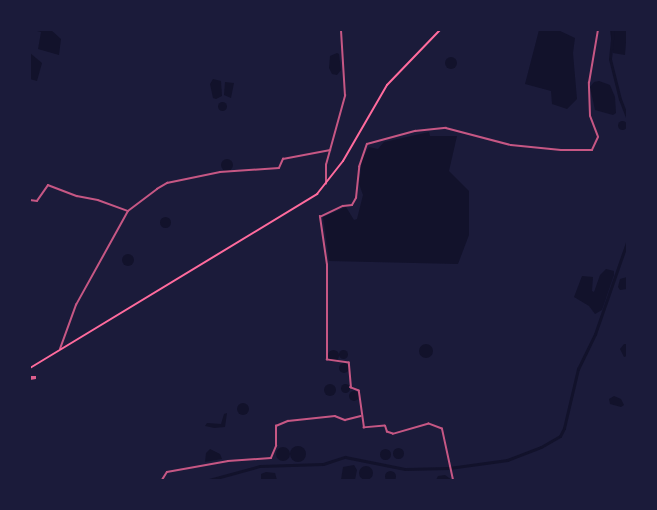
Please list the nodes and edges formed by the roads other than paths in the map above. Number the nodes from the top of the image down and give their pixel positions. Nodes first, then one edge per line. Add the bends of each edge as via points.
1 (341, 30) edge
2 (440, 30) edge
3 (598, 30) edge
4 (330, 150) junction
5 (326, 184) junction
6 (30, 200) edge
7 (128, 212) junction
8 (60, 350) junction
9 (30, 368) edge
10 (361, 416) junction
11 (162, 480) edge
12 (453, 480) edge

1 - 4 street via 345,96
2 - 5 highway via 386,85 343,161
3 - 10 street via 589,83 590,116 598,137 592,150 511,145 446,128 415,132 367,144 359,167 356,198 352,204 320,217 327,265 326,358 330,362 349,363 351,388 359,391
4 - 5 street via 326,165
4 - 7 street via 283,159 280,168 220,172 167,183
5 - 8 highway via 317,194 287,214
6 - 7 street via 37,201 48,185
7 - 8 street via 76,305
8 - 9 highway
10 - 11 street via 345,420 335,416 288,421 276,426 276,446 271,458 174,470 163,474
10 - 12 street via 364,428 385,426 390,433 407,432 429,424 442,429

